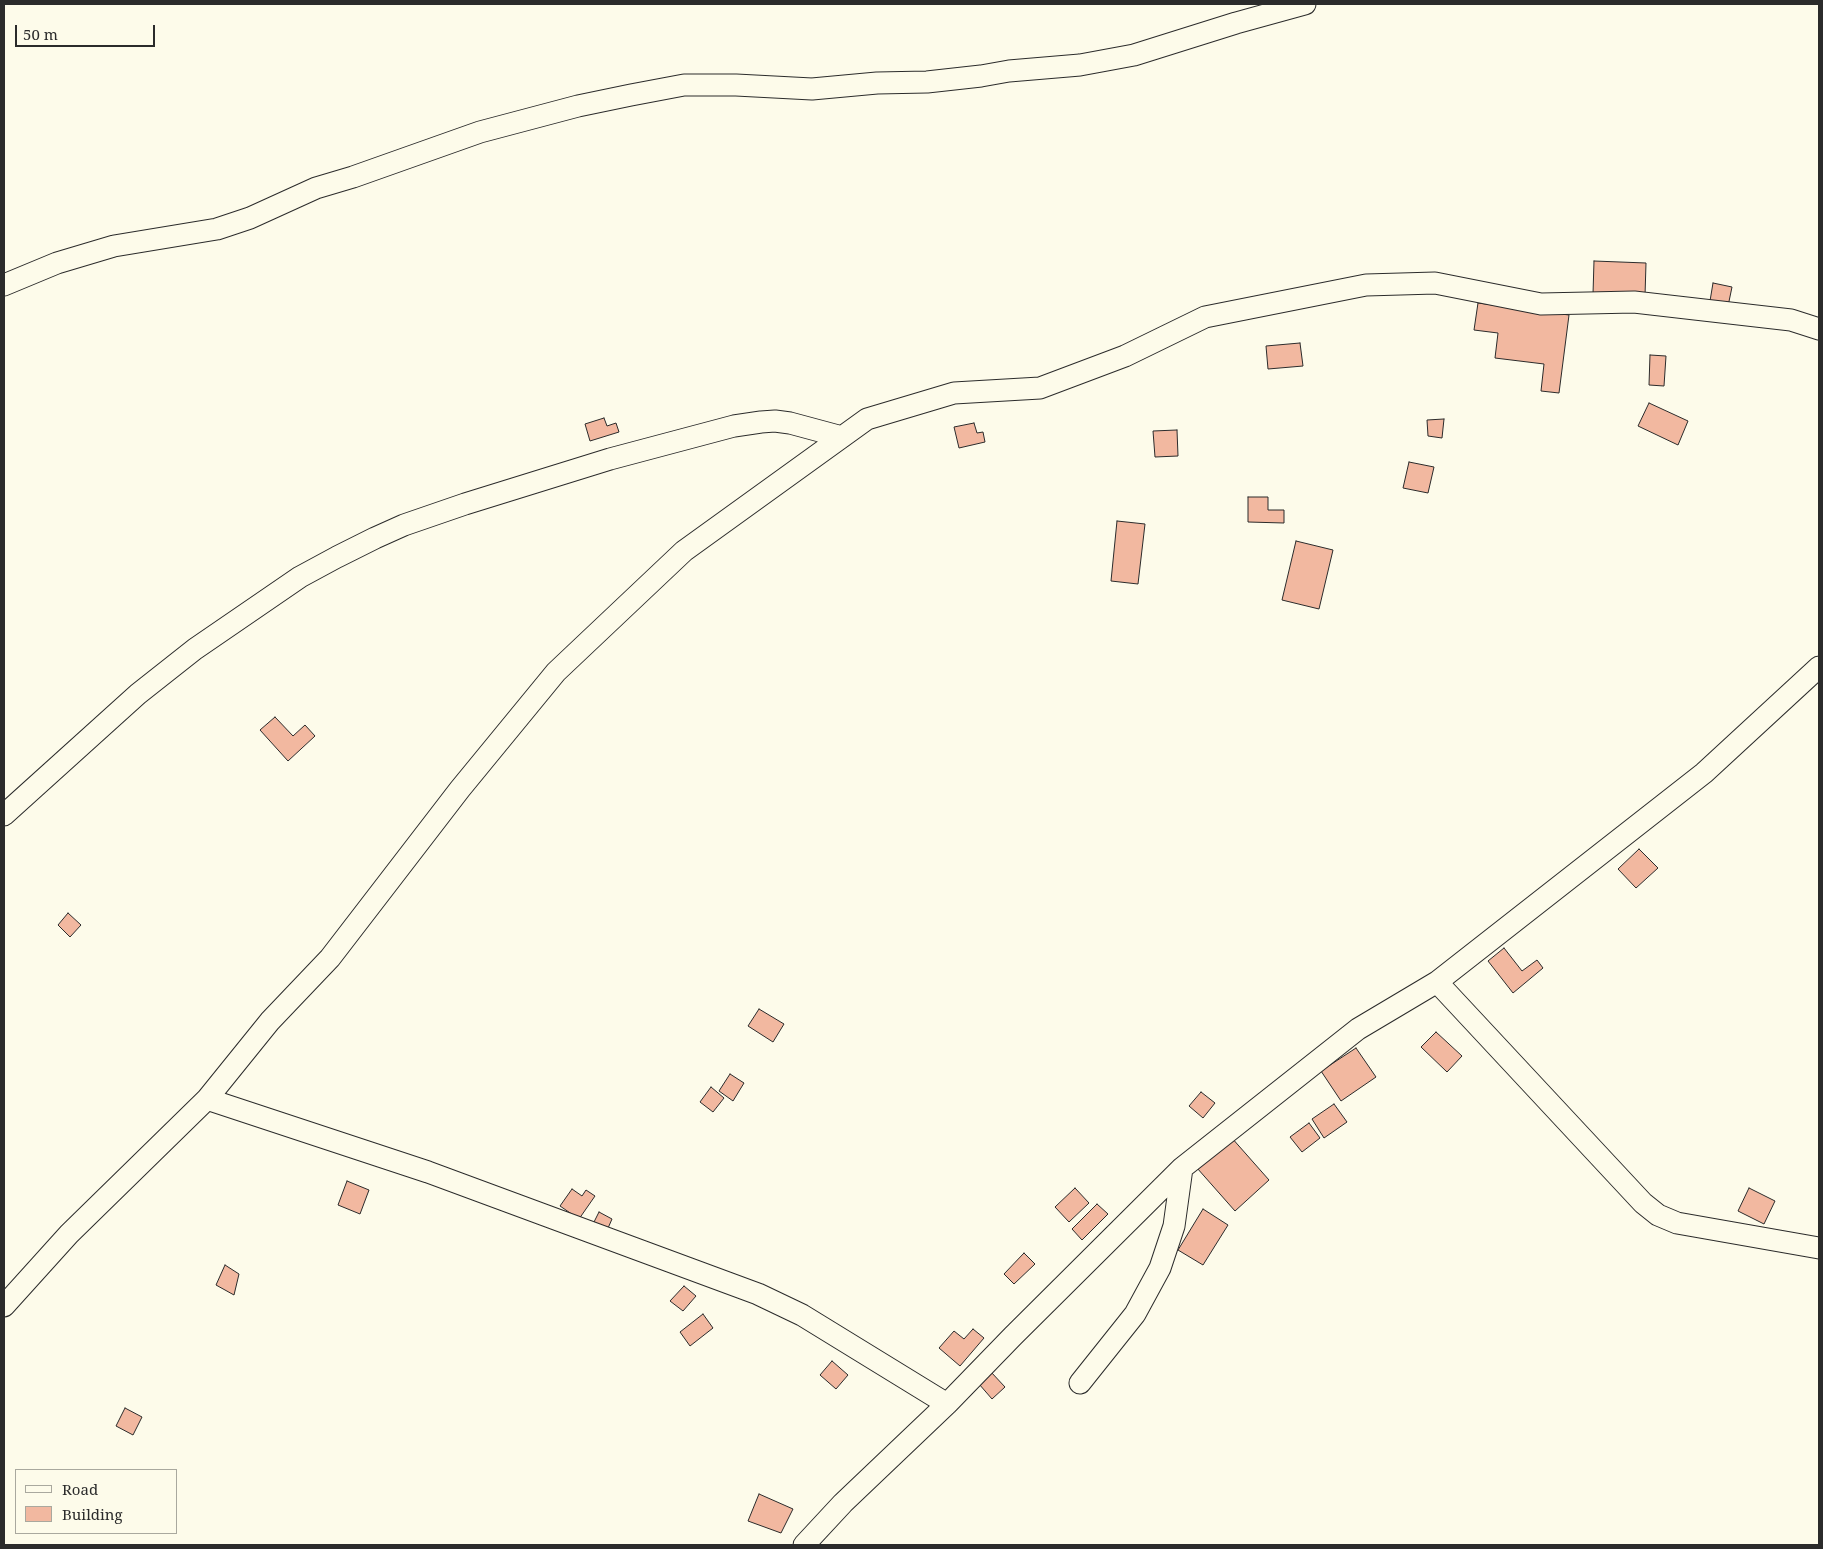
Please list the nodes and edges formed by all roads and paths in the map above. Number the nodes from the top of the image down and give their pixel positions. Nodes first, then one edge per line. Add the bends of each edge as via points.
1 (1305, 4) edge
2 (4, 285) edge
3 (1819, 329) edge
4 (842, 437) junction
5 (1819, 667) edge
6 (4, 815) edge
7 (1437, 982) junction
8 (207, 1099) junction
9 (1182, 1168) junction
10 (1819, 1248) edge
11 (4, 1306) edge
12 (1080, 1383) dead end
13 (947, 1404) junction
14 (804, 1545) edge

1 - 2 street via 1134,55 1080,65 953,80 812,89 684,85 622,96 480,132 316,188 217,229 114,246 57,263
3 - 4 street via 1791,320 1634,302 1541,304 1435,283 1366,285 1205,317 1125,356 1040,388 954,393 867,419
4 - 6 street via 775,421 734,426 610,459 474,501 375,538 300,578 195,650 138,694
4 - 8 street via 684,551 556,672 460,789 330,958 270,1021
5 - 7 street via 1704,773
7 - 9 street via 1358,1029
7 - 10 street via 1643,1203 1658,1214 1677,1223
8 - 11 street via 69,1234
8 - 13 street via 428,1172 758,1294 802,1315
9 - 12 street via 1174,1226 1160,1268 1135,1314
9 - 13 street
13 - 14 street via 843,1503

